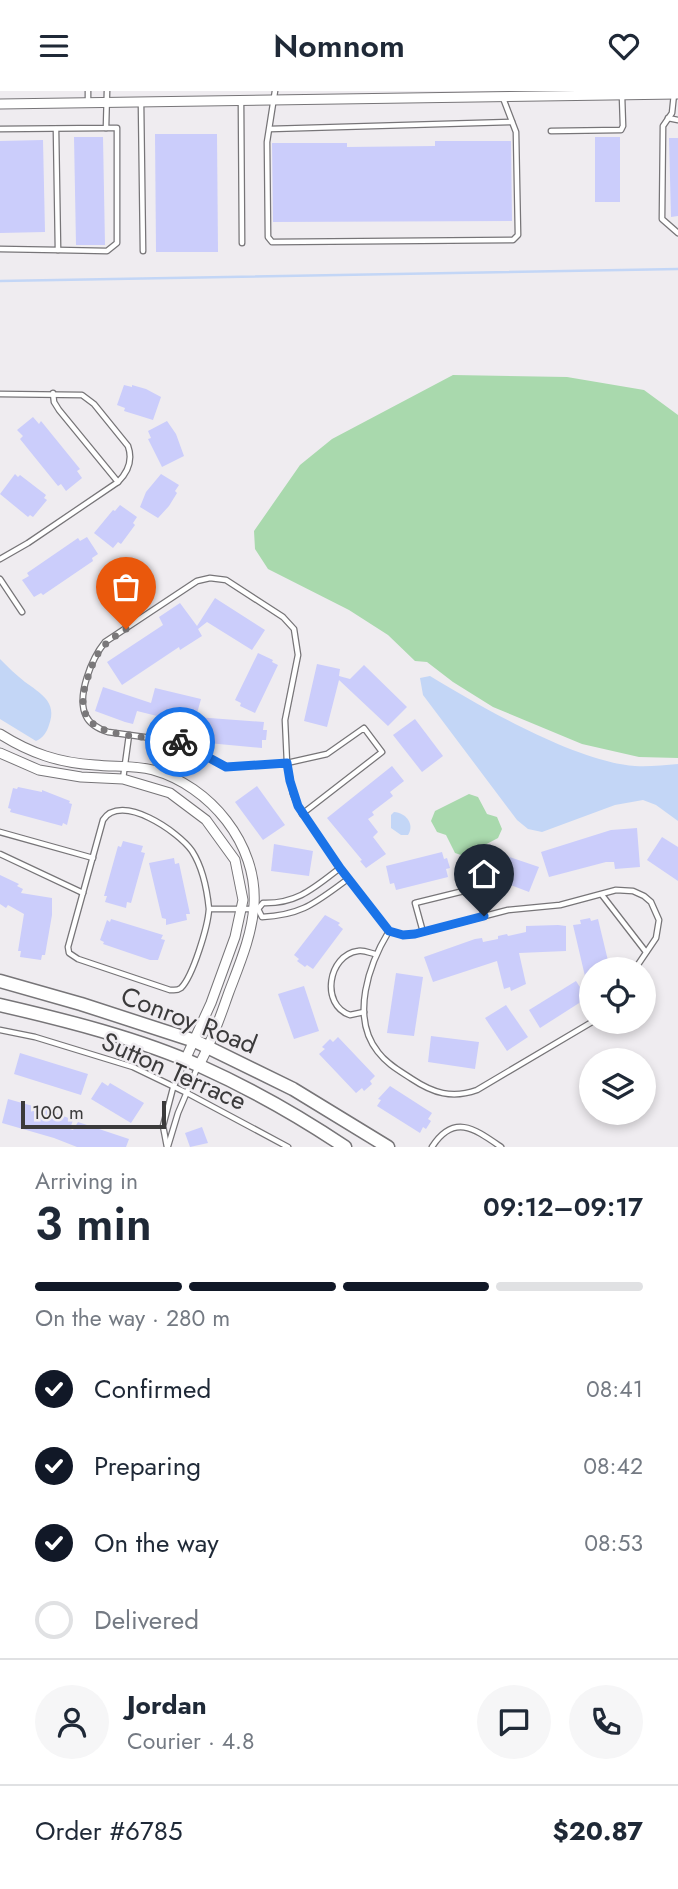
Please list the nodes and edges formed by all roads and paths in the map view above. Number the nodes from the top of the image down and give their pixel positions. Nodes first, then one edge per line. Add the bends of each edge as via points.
1 (88, 91) edge
2 (107, 91) edge
3 (611, 93) edge
4 (673, 93) edge
5 (526, 94) edge
6 (329, 95) edge
7 (381, 95) edge
8 (622, 95) junction
9 (199, 96) edge
10 (275, 96) edge
11 (503, 97) junction
12 (242, 101) junction
13 (88, 102) junction
14 (107, 102) junction
15 (141, 102) junction
16 (0, 104) edge
17 (668, 118) junction
18 (678, 120) edge
19 (512, 123) junction
20 (106, 128) junction
21 (0, 129) edge
22 (56, 129) junction
23 (270, 129) junction
24 (551, 131) dead end
25 (678, 233) edge
26 (242, 243) dead end
27 (0, 249) edge
28 (58, 250) junction
29 (143, 251) dead end
30 (53, 393) junction
31 (0, 394) edge
32 (118, 482) junction
33 (0, 559) edge
34 (0, 579) edge
35 (22, 612) dead end
36 (0, 734) edge
37 (129, 735) junction
38 (0, 753) edge
39 (287, 763) junction
40 (124, 766) junction
41 (123, 779) junction
42 (302, 814) junction
43 (0, 832) edge
44 (0, 854) edge
45 (93, 858) junction
46 (340, 868) junction
47 (348, 879) junction
48 (83, 893) junction
49 (602, 895) junction
50 (242, 908) junction
51 (209, 909) junction
52 (256, 909) junction
53 (484, 916) junction
54 (389, 931) junction
55 (422, 932) junction
56 (646, 952) junction
57 (375, 954) junction
58 (643, 957) edge
59 (0, 981) edge
60 (0, 1006) edge
61 (364, 1012) junction
62 (0, 1030) edge
63 (579, 1030) edge
64 (195, 1041) junction
65 (208, 1047) junction
66 (185, 1060) junction
67 (198, 1065) junction
68 (173, 1088) junction
69 (187, 1093) junction
70 (167, 1147) edge
71 (288, 1147) edge
72 (345, 1147) edge
73 (388, 1147) edge
74 (432, 1147) edge
75 (501, 1147) edge

1 - 13 lane
2 - 14 lane
3 - 5 street
3 - 8 street
4 - 8 street
4 - 17 lane
5 - 11 street
6 - 7 street
6 - 10 street
7 - 11 street
8 - 24 lane via 621,130
9 - 12 street
9 - 15 street
10 - 12 street
10 - 23 lane
11 - 19 lane
12 - 26 lane
13 - 14 street
13 - 16 street
14 - 15 street
14 - 20 lane
15 - 29 lane
17 - 18 lane
17 - 25 lane via 663,126 662,219
19 - 23 lane
19 - 23 lane via 516,132 518,235 513,240 272,242 268,237
20 - 22 lane
20 - 28 lane via 117,128 117,243 107,251
21 - 22 lane
22 - 28 lane
27 - 28 lane
30 - 31 lane
30 - 32 lane via 56,405
30 - 32 lane via 85,396 128,446 129,465
32 - 33 lane
34 - 35 lane
36 - 40 street via 53,759
37 - 39 lane via 180,742 226,767
37 - 39 lane via 98,728 86,718 84,693 97,653 105,642 197,581 226,580 294,629 298,655 285,720
37 - 40 lane
38 - 41 street via 39,770
39 - 42 lane
39 - 42 lane via 327,754 364,728 382,752
40 - 41 lane
40 - 52 street via 174,778 221,814 246,858
41 - 50 street via 170,793 205,820 235,860
42 - 46 lane
43 - 45 lane
44 - 48 lane
45 - 48 lane
45 - 51 lane via 103,820 112,811 155,821 190,849 202,873
46 - 47 lane
46 - 52 lane via 297,898 263,903
47 - 52 lane via 295,913 262,917
47 - 54 lane
48 - 51 lane via 68,947 70,955 170,991 183,985 203,940
49 - 53 lane
49 - 56 lane
49 - 56 lane via 633,891 651,902 659,929
50 - 51 lane
50 - 52 lane
50 - 64 street
52 - 65 street
53 - 55 lane
53 - 55 lane via 476,888 415,903
54 - 55 lane via 403,935
54 - 57 lane
56 - 58 lane
57 - 61 lane
57 - 61 lane via 357,951 343,958 331,980 338,1009 349,1015
59 - 64 main road, Conroy Road
60 - 66 main road, Conroy Road
61 - 63 lane via 373,1045 383,1058 427,1088 445,1094 477,1090
62 - 68 lane, Sutton Terrace via 102,1056
64 - 65 main road, Conroy Road
64 - 66 street
65 - 67 street
65 - 73 main road, Conroy Road via 293,1089
66 - 67 main road, Conroy Road
66 - 68 lane
67 - 69 lane
67 - 72 main road, Conroy Road via 284,1108
68 - 69 lane, Sutton Terrace
68 - 70 lane via 163,1126
69 - 70 lane
69 - 71 lane, Sutton Terrace
74 - 75 lane via 445,1131 464,1127

